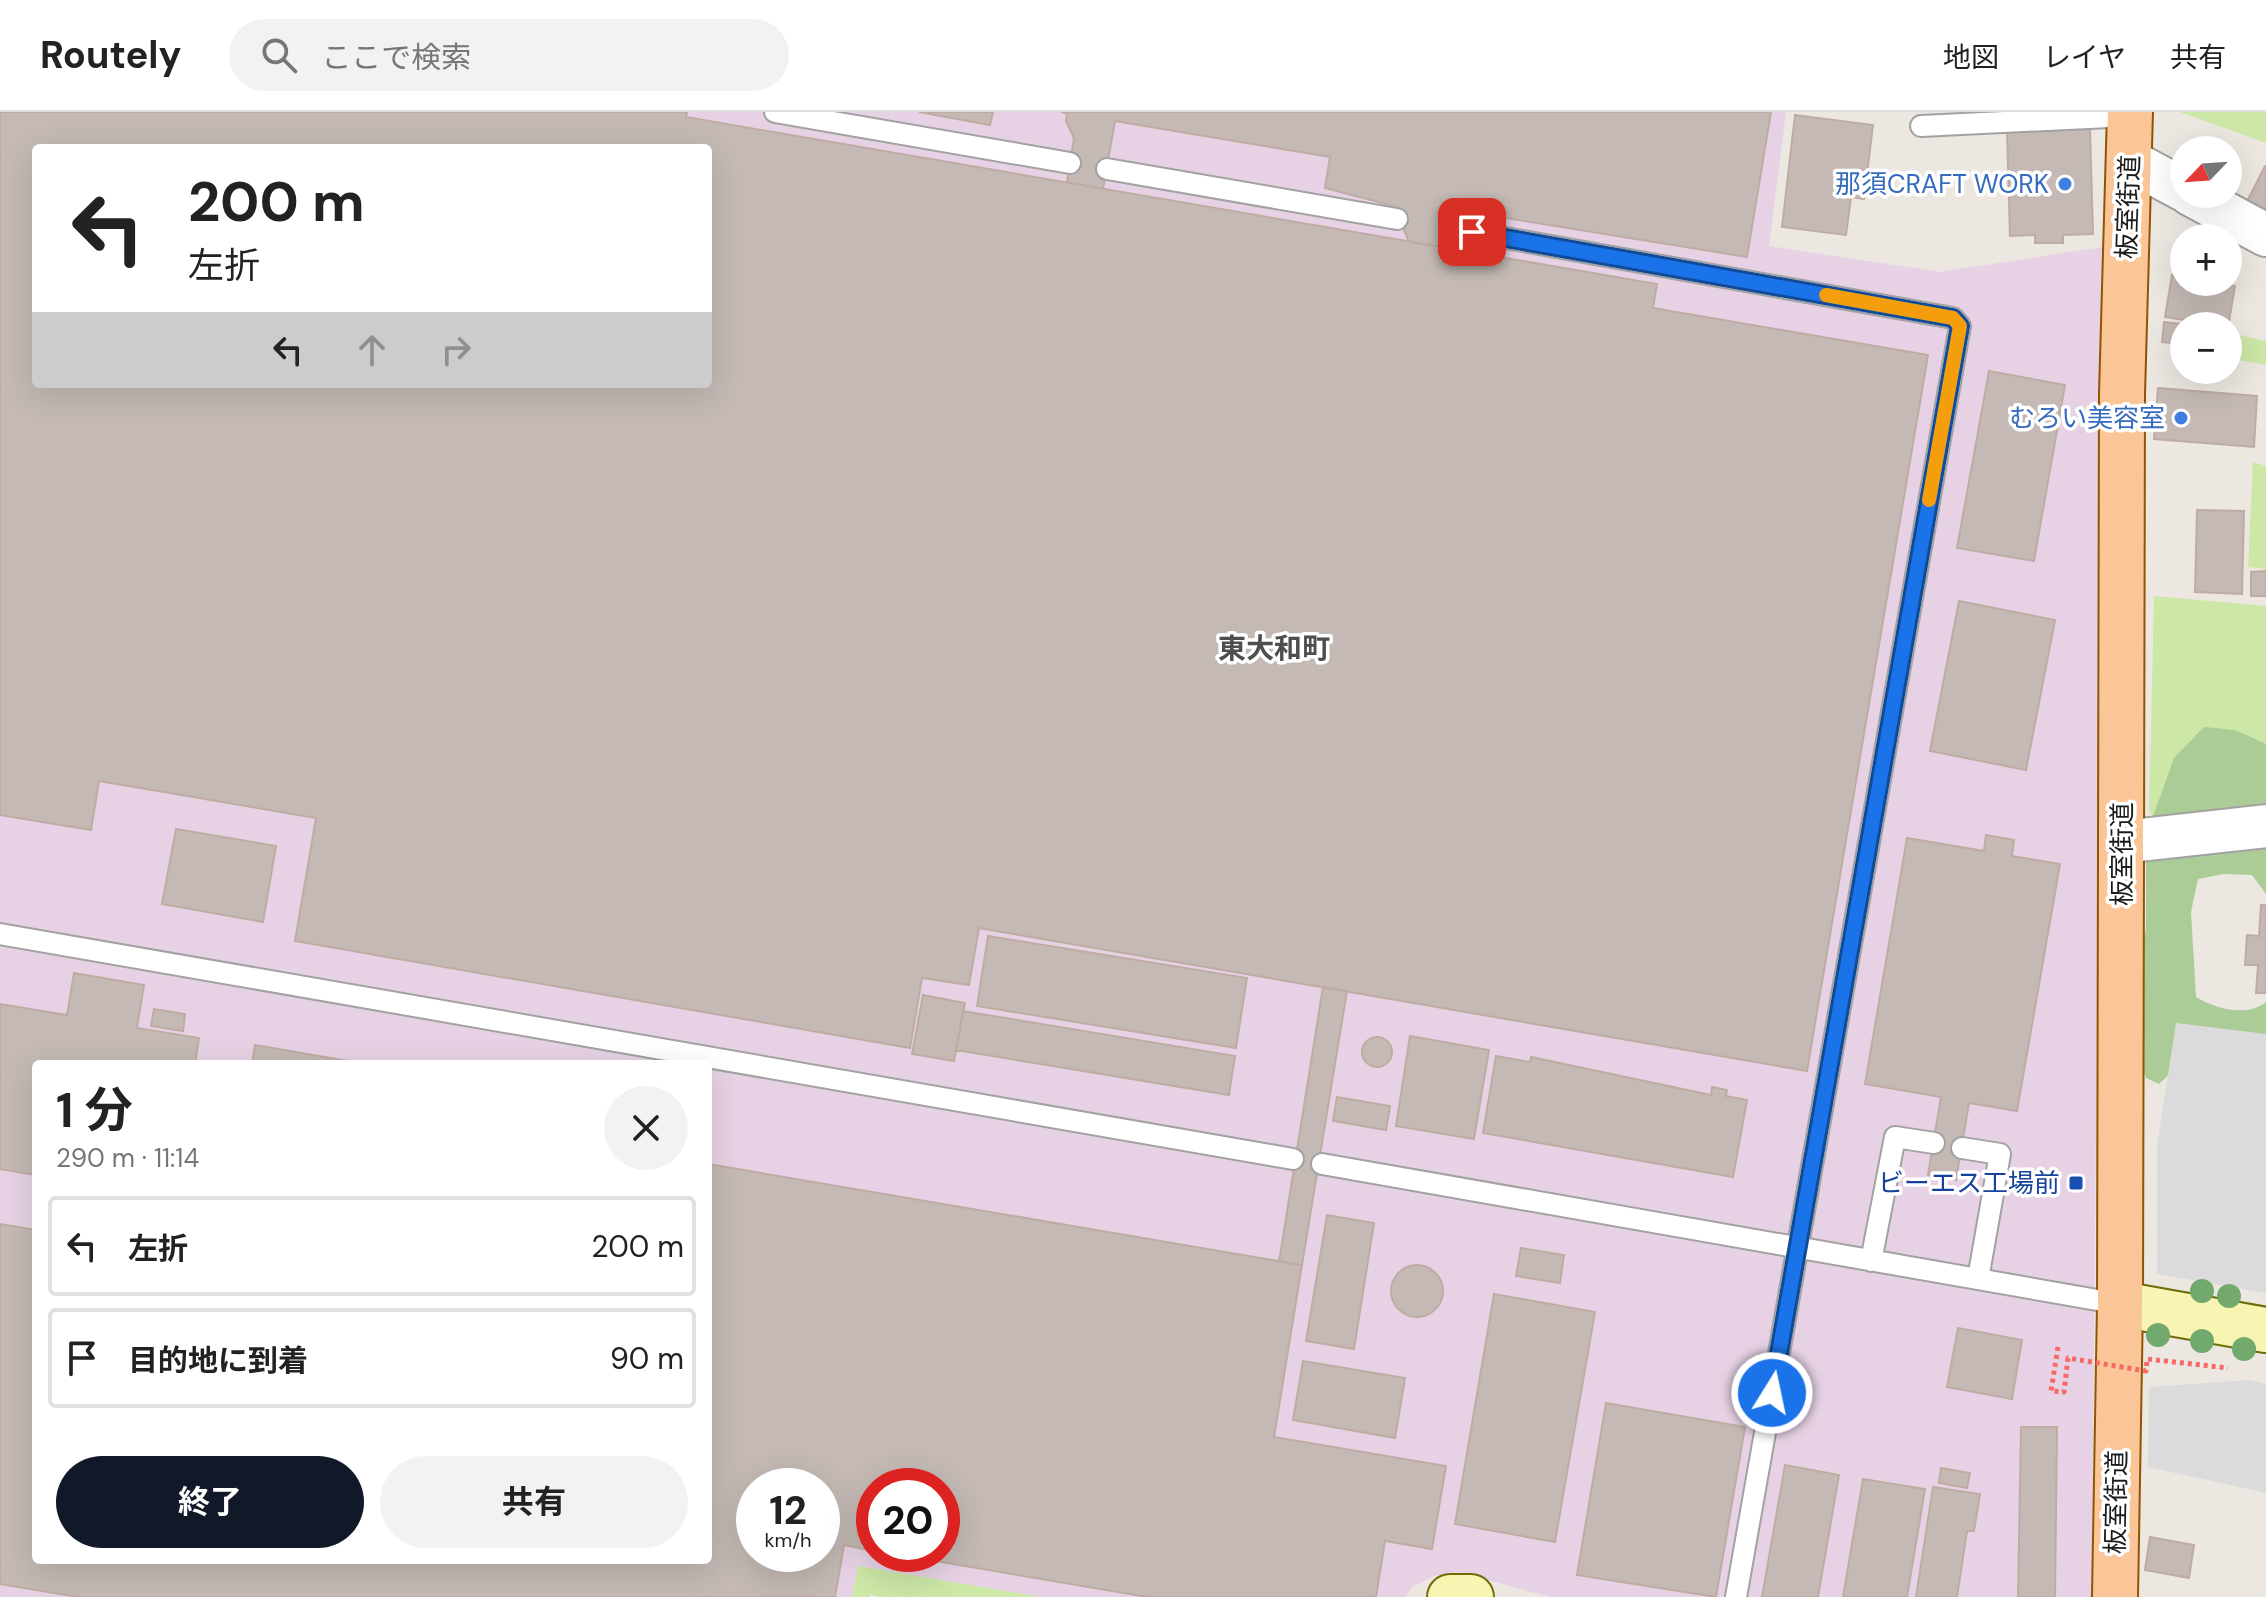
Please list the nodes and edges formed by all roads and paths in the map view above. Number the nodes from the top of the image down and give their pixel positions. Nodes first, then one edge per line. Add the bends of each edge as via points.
1 (775, 112) edge
2 (2130, 114) edge
3 (1921, 126) dead end
4 (2130, 161) junction
5 (1070, 163) dead end
6 (1107, 169) dead end
7 (2170, 182) edge
8 (2216, 208) edge
9 (1397, 219) dead end
10 (1472, 232) dead end
11 (2266, 235) edge
12 (2266, 826) edge
13 (2122, 842) junction
14 (0, 934) edge
15 (1934, 1143) dead end
16 (1962, 1148) dead end
17 (1293, 1159) dead end
18 (1322, 1164) dead end
19 (1798, 1248) junction
20 (1871, 1261) junction
21 (1978, 1279) junction
22 (2120, 1304) junction
23 (2266, 1330) edge
24 (2058, 1347) dead end
25 (2228, 1368) dead end
26 (1450, 1597) edge
27 (1471, 1597) edge
28 (1736, 1597) edge
29 (2115, 1597) edge

1 - 5 lane
2 - 3 lane
2 - 4 main road, 板室街道
4 - 7 street
4 - 13 main road, 板室街道 via 2122,394
6 - 9 lane
8 - 11 street
10 - 19 lane via 1953,318 1960,326
12 - 13 street
13 - 22 main road, 板室街道
14 - 17 lane
15 - 20 lane via 1895,1137
16 - 21 lane via 2000,1154
18 - 19 lane
19 - 20 lane
19 - 28 lane
20 - 21 lane
21 - 22 lane
22 - 23 street
22 - 29 main road, 板室街道
24 - 25 path, bridge via 2051,1391 2064,1392 2068,1358 2146,1371 2147,1359
26 - 27 street

